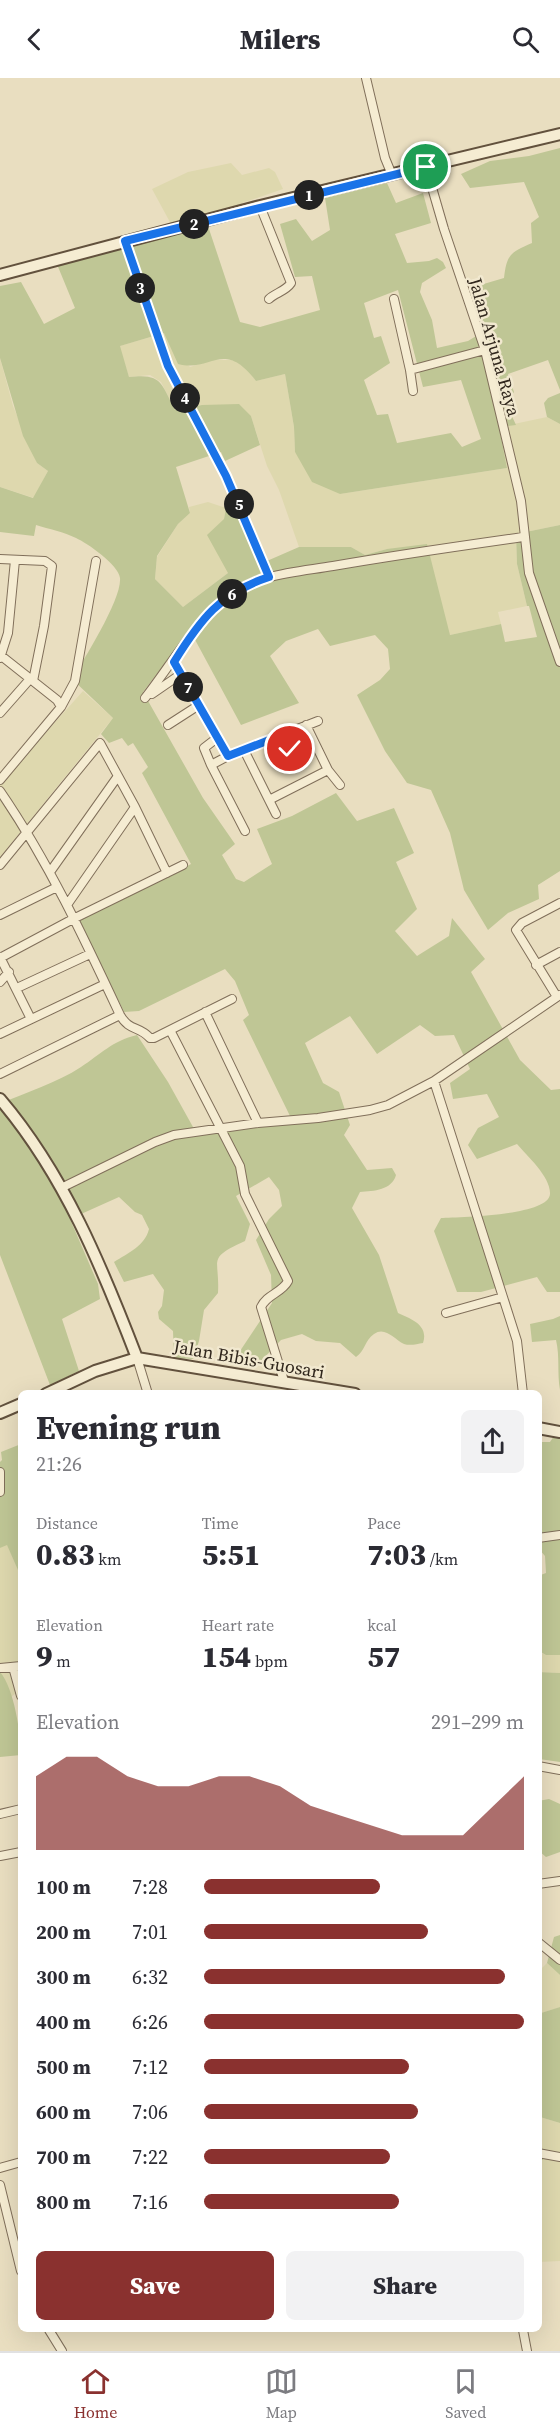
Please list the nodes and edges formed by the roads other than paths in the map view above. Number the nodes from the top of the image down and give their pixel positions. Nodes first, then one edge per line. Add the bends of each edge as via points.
1 (366, 78) edge
2 (560, 134) edge
3 (426, 167) junction
4 (392, 175) junction
5 (260, 206) junction
6 (125, 241) junction
7 (0, 275) edge
8 (269, 299) dead end
9 (394, 299) dead end
10 (485, 350) junction
11 (410, 370) junction
12 (413, 392) dead end
13 (523, 537) junction
14 (0, 559) edge
15 (15, 560) junction
16 (96, 561) dead end
17 (269, 577) junction
18 (1, 657) edge
19 (174, 662) junction
20 (560, 662) edge
21 (181, 674) junction
22 (31, 680) junction
23 (200, 705) junction
24 (61, 707) junction
25 (0, 713) edge
26 (318, 721) dead end
27 (168, 725) dead end
28 (306, 725) junction
29 (277, 737) junction
30 (217, 738) junction
31 (312, 740) junction
32 (244, 750) junction
33 (228, 756) junction
34 (211, 765) junction
35 (328, 770) junction
36 (118, 776) junction
37 (0, 780) edge
38 (340, 785) dead end
39 (0, 791) edge
40 (269, 800) junction
41 (135, 807) junction
42 (276, 813) dead end
43 (27, 831) junction
44 (245, 831) dead end
45 (0, 865) edge
46 (183, 865) dead end
47 (50, 872) junction
48 (167, 873) junction
49 (57, 887) junction
50 (560, 903) edge
51 (67, 905) junction
52 (0, 915) edge
53 (73, 918) junction
54 (560, 952) edge
55 (90, 954) junction
56 (0, 958) edge
57 (537, 965) junction
58 (9, 972) junction
59 (0, 982) edge
60 (105, 984) junction
61 (17, 988) junction
62 (559, 996) edge
63 (232, 999) dead end
64 (205, 1012) junction
65 (120, 1015) junction
66 (31, 1019) junction
67 (170, 1030) junction
68 (0, 1034) edge
69 (0, 1074) edge
70 (434, 1081) junction
71 (0, 1099) edge
72 (258, 1123) junction
73 (220, 1129) junction
74 (61, 1188) junction
75 (503, 1297) junction
76 (446, 1313) dead end
77 (136, 1358) junction
78 (284, 1381) junction
79 (55, 1390) edge
80 (147, 1390) edge
81 (333, 1390) edge
82 (523, 1390) edge
83 (18, 1405) edge
84 (0, 1413) edge
85 (542, 1429) edge
86 (560, 1432) edge
87 (0, 1472) edge
88 (0, 1492) edge
89 (560, 1535) edge
90 (542, 1537) edge
91 (17, 1667) edge
92 (0, 1668) edge
93 (542, 1767) edge
94 (560, 1770) edge
95 (18, 1810) edge
96 (0, 1814) edge
97 (18, 1853) edge
98 (0, 1856) edge
99 (560, 1881) edge
100 (542, 1883) edge
101 (542, 1945) edge
102 (560, 1960) edge
103 (542, 2154) edge
104 (560, 2157) edge
105 (18, 2163) edge
106 (0, 2168) edge
107 (0, 2185) edge
108 (18, 2259) edge
109 (50, 2332) edge
110 (524, 2332) edge
111 (62, 2351) edge
112 (527, 2351) edge

1 - 4 street
2 - 3 street
3 - 4 street
3 - 10 street, Jalan Arjuna Raya
4 - 5 street
5 - 6 street
5 - 8 street via 291,283
6 - 7 street
6 - 17 street via 168,366 226,476
9 - 11 street
10 - 11 street
10 - 13 street, Jalan Arjuna Raya via 519,492
11 - 12 street
13 - 17 street
13 - 20 street, Jalan Arjuna Raya via 529,573
14 - 15 street
15 - 18 street via 8,633
15 - 22 street via 45,561 52,567
16 - 24 street via 75,681
17 - 19 street via 244,585 215,607
18 - 22 street
19 - 21 street
19 - 21 street via 145,698
21 - 23 street
22 - 24 street
22 - 25 street
23 - 27 street
23 - 30 street
24 - 37 street
26 - 28 street
28 - 29 street
28 - 31 street
29 - 31 street via 290,749
29 - 32 street
30 - 33 street
30 - 34 street via 204,748
31 - 35 street
32 - 33 street
32 - 40 street
33 - 34 street
34 - 44 street
35 - 38 street
35 - 40 street
36 - 41 street
36 - 43 street via 100,744
36 - 47 street
39 - 43 street
40 - 42 street
41 - 48 street
41 - 51 street
43 - 45 street
43 - 47 street
46 - 48 street
47 - 49 street
48 - 53 street
49 - 51 street
49 - 52 street
50 - 57 street via 517,927
51 - 53 street
53 - 55 street
53 - 56 street
54 - 57 street
55 - 60 street
55 - 61 street
56 - 58 street
57 - 62 street
58 - 59 street
58 - 61 street
60 - 65 street
60 - 66 street
61 - 66 street
62 - 70 street
63 - 64 street
64 - 67 street
64 - 72 street
65 - 67 street via 128,1027 142,1030 150,1038
65 - 69 street
66 - 68 street
67 - 73 street
70 - 72 street via 370,1110
70 - 75 street
71 - 74 street via 38,1147
72 - 73 street
73 - 74 street via 166,1138
73 - 78 street via 242,1173 245,1194 288,1281 261,1306
74 - 77 street via 102,1270
75 - 76 street
75 - 82 street via 520,1351
77 - 78 street, Jalan Bibis-Guosari
77 - 79 street
77 - 80 street
78 - 81 street, Jalan Bibis-Guosari
83 - 84 street
85 - 86 street
87 - 88 street
89 - 90 street
91 - 92 street
93 - 94 street
95 - 96 street
97 - 98 street
99 - 100 street
101 - 102 street
103 - 104 street
105 - 106 street
107 - 108 street
109 - 111 street
110 - 112 street

